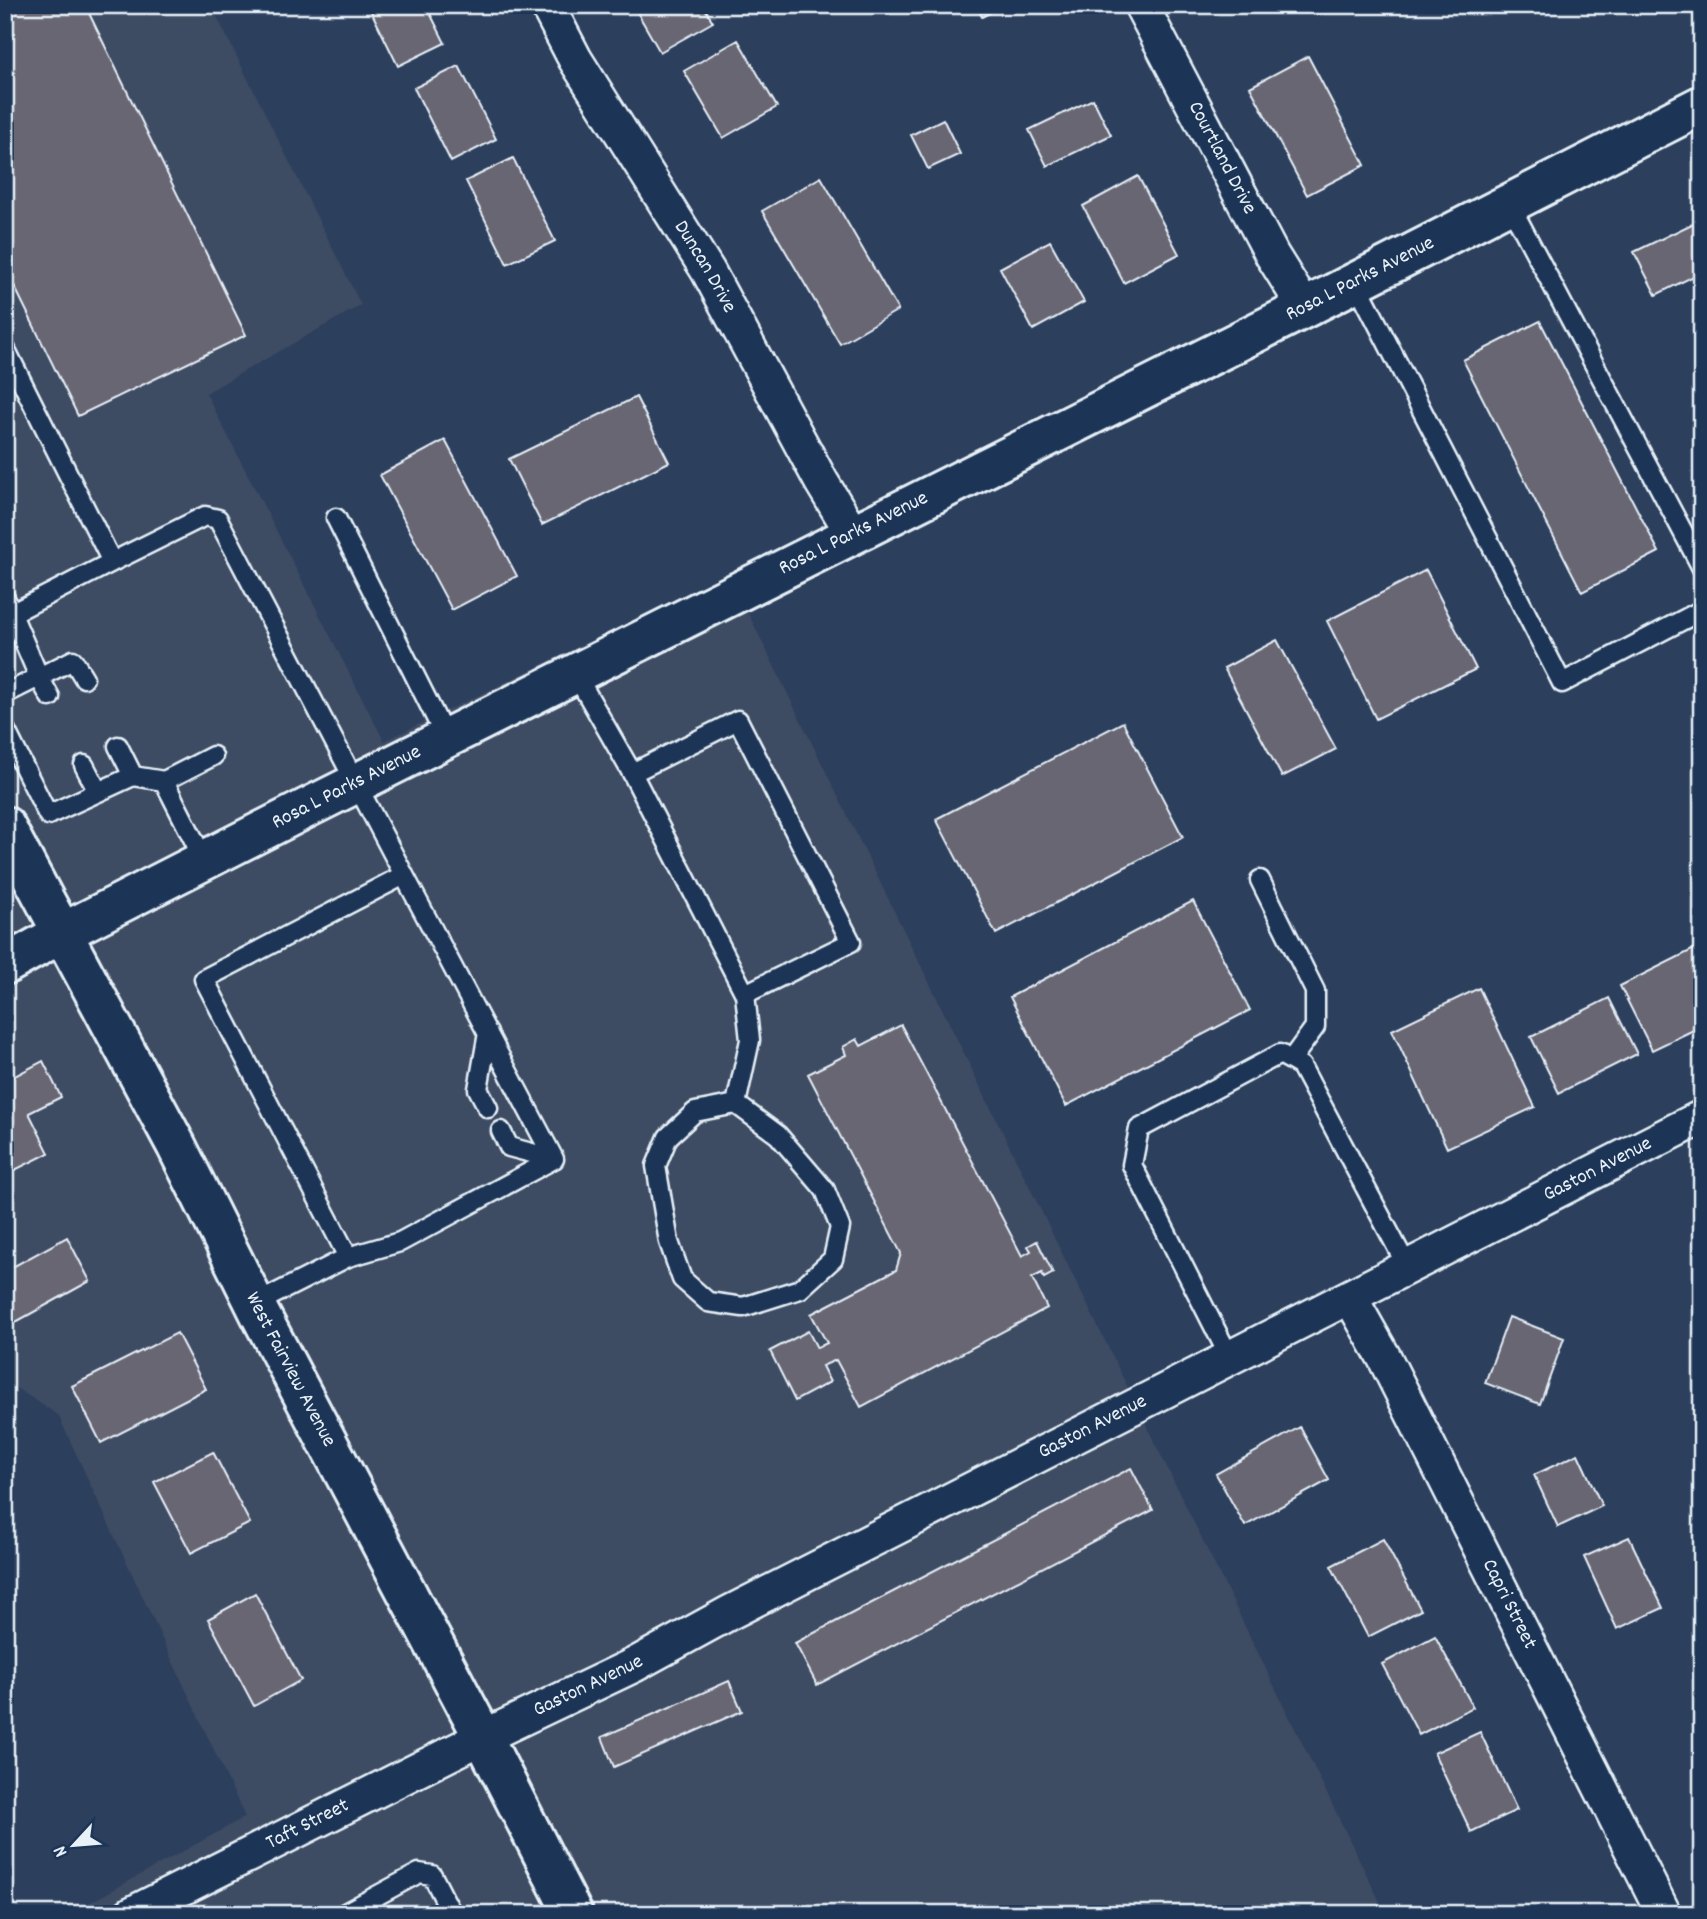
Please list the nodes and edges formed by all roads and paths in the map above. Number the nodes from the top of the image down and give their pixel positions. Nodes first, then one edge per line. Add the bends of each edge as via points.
1 (547, 5) edge
2 (1141, 5) edge
3 (1702, 105) edge
4 (1509, 203) junction
5 (1356, 282) junction
6 (1305, 308) junction
7 (5, 348) edge
8 (336, 518) dead end
9 (853, 534) junction
10 (112, 562) junction
11 (1702, 568) edge
12 (8, 609) edge
13 (1702, 610) edge
14 (576, 673) junction
15 (39, 677) junction
16 (83, 678) dead end
17 (5, 694) edge
18 (50, 697) dead end
19 (5, 729) edge
20 (446, 738) junction
21 (118, 746) dead end
22 (213, 756) dead end
23 (84, 765) dead end
24 (632, 773) junction
25 (133, 776) junction
26 (164, 782) junction
27 (355, 783) junction
28 (98, 792) junction
29 (5, 826) edge
30 (204, 860) junction
31 (404, 875) junction
32 (1261, 880) dead end
33 (62, 933) junction
34 (5, 965) edge
35 (745, 994) junction
36 (488, 1033) junction
37 (1290, 1060) junction
38 (736, 1104) junction
39 (488, 1108) dead end
40 (1702, 1117) edge
41 (501, 1131) dead end
42 (554, 1159) junction
43 (348, 1257) junction
44 (1408, 1268) junction
45 (1350, 1297) junction
46 (255, 1304) junction
47 (1230, 1358) junction
48 (483, 1737) junction
49 (131, 1914) edge
50 (343, 1914) edge
51 (452, 1914) edge
52 (573, 1914) edge
53 (1664, 1914) edge

1 - 9 street, Duncan Drive via 575,59 708,271
2 - 6 street, Courtland Drive via 1272,255
3 - 4 street, Rosa L Parks Avenue
4 - 5 street, Rosa L Parks Avenue
4 - 11 lane
5 - 6 street, Rosa L Parks Avenue
5 - 13 lane via 1562,683
6 - 9 street, Rosa L Parks Avenue
7 - 10 lane
8 - 20 lane
9 - 14 street, Rosa L Parks Avenue
10 - 12 lane
10 - 27 lane via 205,516 218,519
12 - 15 lane
14 - 20 street, Rosa L Parks Avenue
14 - 24 lane
15 - 16 lane via 74,660
15 - 17 lane
15 - 18 lane
19 - 28 lane via 48,815
20 - 27 street, Rosa L Parks Avenue
21 - 25 lane
22 - 26 lane
23 - 28 lane
24 - 35 lane
24 - 35 lane via 738,720 851,942
25 - 26 lane
25 - 28 lane
26 - 30 lane
27 - 30 street, Rosa L Parks Avenue
27 - 31 lane
29 - 33 street, West Fairview Avenue
30 - 33 street, Rosa L Parks Avenue
31 - 36 lane
31 - 43 lane via 204,979
32 - 37 lane via 1315,990 1315,1027
33 - 34 street, Rosa L Parks Avenue
33 - 46 street, West Fairview Avenue
35 - 38 lane via 750,1040
36 - 39 lane via 478,1089
36 - 42 lane
37 - 44 lane via 1301,1066
37 - 47 lane via 1280,1054 1139,1129 1132,1165
38 - 38 lane via 695,1112 668,1137 656,1166 669,1242 682,1279 708,1302 743,1307 800,1289 833,1259 840,1227 825,1190 778,1135
40 - 44 street, Gaston Avenue
41 - 42 lane via 509,1147
42 - 43 lane via 400,1242
43 - 46 lane
44 - 45 street, Gaston Avenue
45 - 47 street, Gaston Avenue
45 - 53 street, Capri Street
46 - 48 street, West Fairview Avenue
47 - 48 street, Gaston Avenue via 634,1665
48 - 49 street, Taft Street
48 - 52 street, West Fairview Avenue
50 - 51 lane via 419,1873 432,1875

